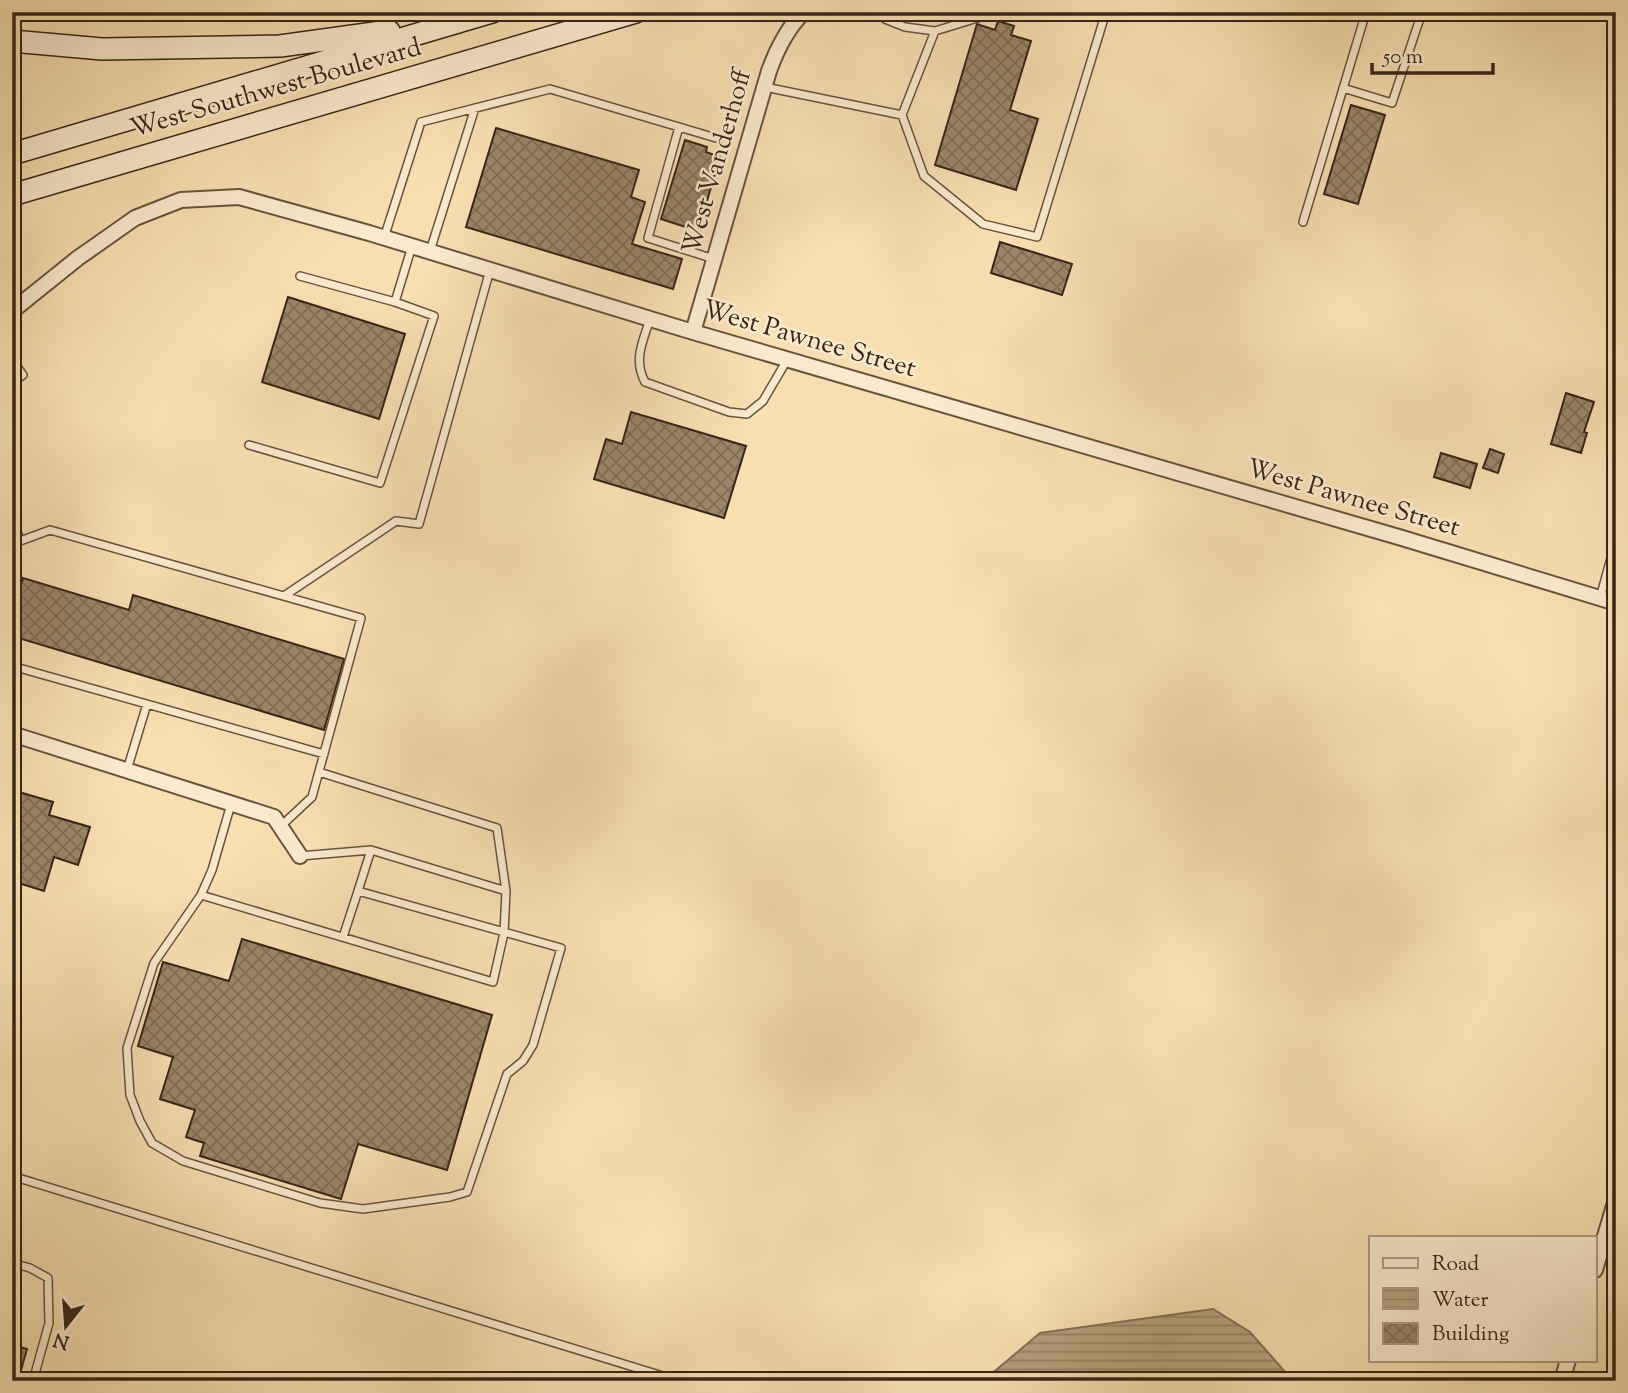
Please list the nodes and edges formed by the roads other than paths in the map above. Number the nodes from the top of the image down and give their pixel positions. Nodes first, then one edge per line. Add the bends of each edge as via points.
1 (492, 12) edge
2 (636, 12) edge
3 (804, 12) edge
4 (882, 12) edge
5 (997, 12) edge
6 (1106, 12) edge
7 (1366, 12) edge
8 (1422, 12) edge
9 (460, 21) junction
10 (935, 31) junction
11 (12, 41) edge
12 (765, 87) junction
13 (1343, 88) junction
14 (475, 108) junction
15 (902, 114) junction
16 (679, 127) junction
17 (716, 138) dead end
18 (12, 154) edge
19 (12, 195) edge
20 (1303, 222) dead end
21 (384, 238) junction
22 (412, 246) junction
23 (430, 252) junction
24 (715, 259) junction
25 (490, 270) junction
26 (300, 276) dead end
27 (395, 302) junction
28 (12, 311) edge
29 (650, 319) junction
30 (693, 332) junction
31 (787, 359) junction
32 (12, 360) edge
33 (12, 383) edge
34 (249, 445) dead end
35 (12, 515) edge
36 (16, 543) edge
37 (1611, 558) dead end
38 (284, 596) junction
39 (1599, 598) junction
40 (1616, 603) edge
41 (12, 666) edge
42 (147, 704) junction
43 (12, 734) edge
44 (324, 754) junction
45 (127, 770) junction
46 (319, 772) junction
47 (232, 804) junction
48 (280, 826) junction
49 (371, 850) junction
50 (300, 856) joint
51 (358, 891) junction
52 (506, 891) junction
53 (201, 895) junction
54 (504, 933) junction
55 (343, 937) junction
56 (12, 1176) edge
57 (1616, 1199) edge
58 (12, 1264) edge
59 (1596, 1267) edge
60 (1567, 1362) edge
61 (33, 1381) edge
62 (679, 1381) edge
63 (1562, 1381) edge

1 - 9 main road, West Southwest Boulevard
2 - 19 main road, West Southwest Boulevard
3 - 12 street, West Vanderhoff via 776,52
4 - 10 lane via 885,19 905,27
5 - 10 lane
6 - 15 lane via 1037,237 984,224 924,176
7 - 13 lane
8 - 13 lane via 1392,103
9 - 11 main road via 281,46 102,49
9 - 18 main road, West Southwest Boulevard
10 - 15 lane
12 - 15 lane
12 - 24 street, West Vanderhoff
13 - 20 lane
14 - 16 lane via 550,89
14 - 21 lane via 421,122
14 - 23 lane
16 - 17 lane
16 - 24 lane via 648,238
21 - 22 street, West Pawnee Street
21 - 28 street, West Pawnee Street via 239,197 181,200 135,218
22 - 23 street, West Pawnee Street
22 - 27 lane
23 - 25 street, West Pawnee Street
24 - 30 street, West Vanderhoff
25 - 29 street, West Pawnee Street
25 - 38 lane via 419,524 396,522
26 - 27 lane
27 - 34 lane via 434,316 380,483
29 - 30 street, West Pawnee Street
29 - 31 lane via 638,354 638,370 645,382 729,412 747,414 763,401
30 - 31 street, West Pawnee Street
31 - 39 street, West Pawnee Street
32 - 33 lane via 23,374
35 - 36 lane
36 - 38 lane via 50,530
37 - 39 lane
38 - 44 lane via 361,618
39 - 40 street, West Pawnee Street
41 - 42 lane
42 - 44 lane
42 - 45 lane
43 - 45 street
44 - 46 lane
45 - 47 street
46 - 48 lane via 312,797
46 - 52 lane via 497,828
47 - 48 street via 274,817
47 - 53 lane
48 - 50 street
49 - 50 lane
49 - 51 lane
49 - 52 lane
51 - 54 lane
51 - 55 lane
52 - 54 lane
53 - 54 lane via 154,963 127,1048 130,1095 140,1121 152,1143 183,1161 320,1203 363,1209 467,1192 507,1074 533,1045 561,948
53 - 55 lane
54 - 55 lane via 493,982
56 - 62 lane
57 - 59 street
58 - 61 lane via 48,1278 49,1323
60 - 63 street

